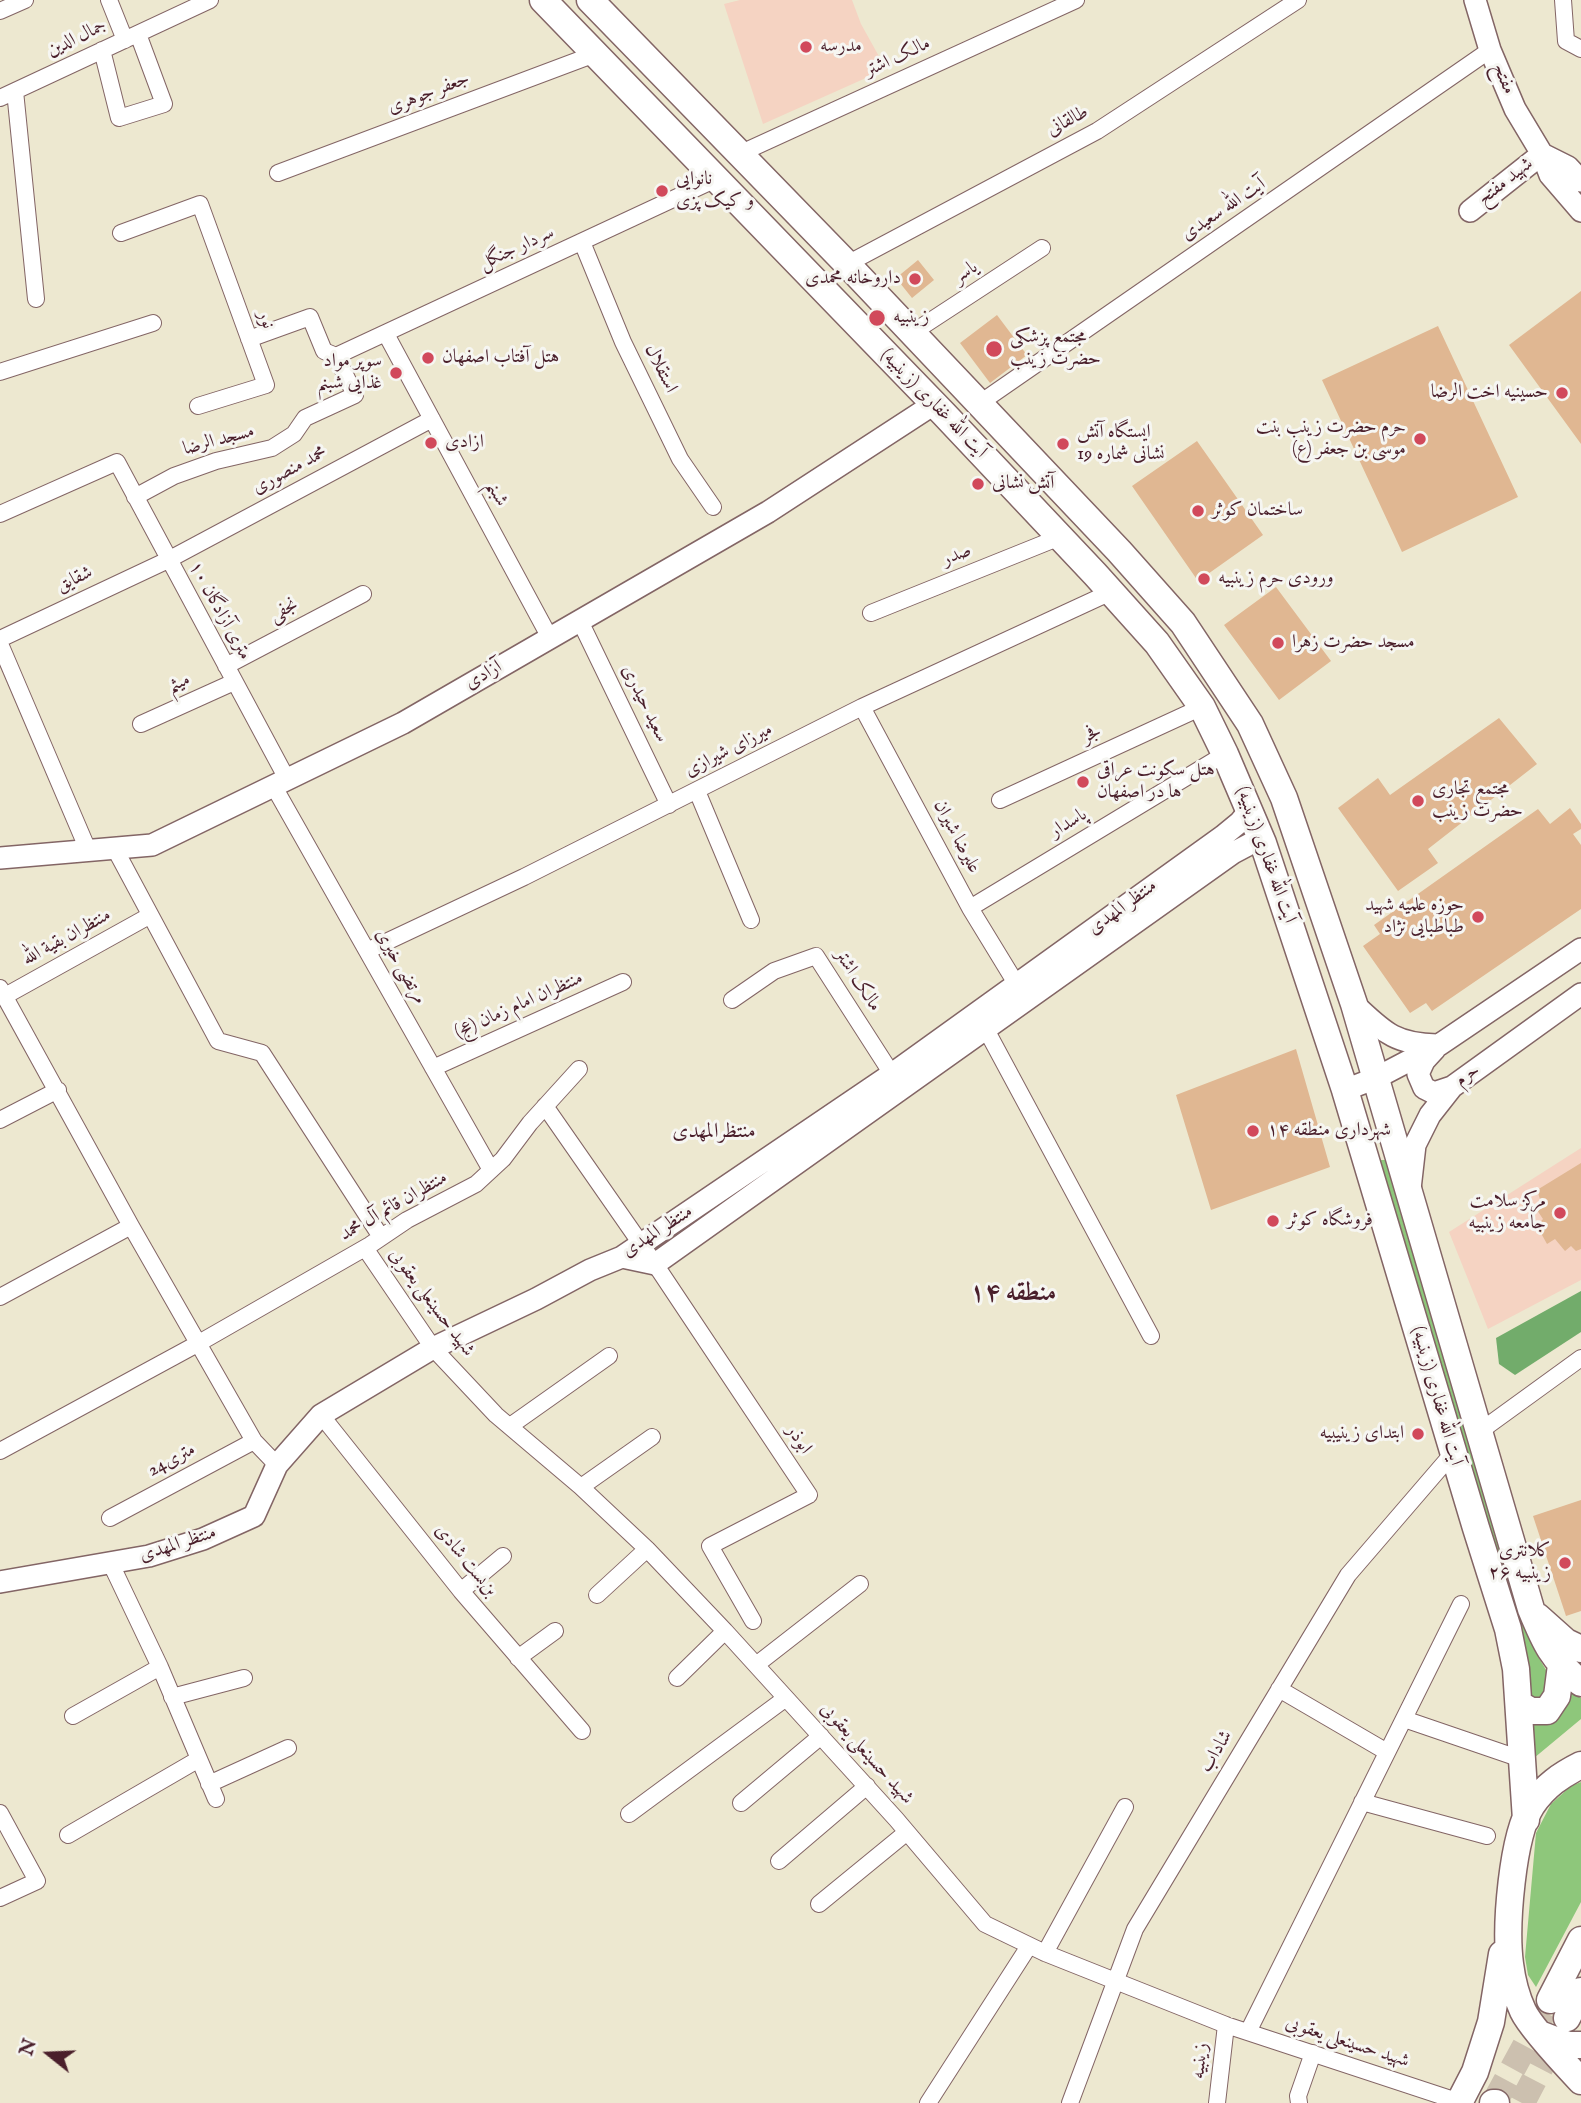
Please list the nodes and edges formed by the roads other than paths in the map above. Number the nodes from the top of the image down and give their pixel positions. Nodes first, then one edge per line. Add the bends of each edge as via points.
1 (25, 0) edge
2 (109, 0) edge
3 (210, 0) edge
4 (543, 0) edge
5 (591, 0) edge
6 (1076, 0) edge
7 (1298, 0) edge
8 (1475, 0) edge
9 (1563, 0) edge
10 (0, 11) edge
11 (132, 37) junction
12 (102, 50) junction
13 (1490, 50) junction
14 (1581, 50) edge
15 (595, 54) junction
16 (15, 91) junction
17 (0, 98) edge
18 (739, 153) junction
19 (1542, 153) junction
20 (278, 173) dead end
21 (716, 179) junction
22 (1581, 181) edge
23 (1470, 211) dead end
24 (1581, 211) edge
25 (121, 233) dead end
26 (817, 234) junction
27 (582, 242) junction
28 (1042, 248) dead end
29 (793, 258) junction
30 (854, 271) junction
31 (36, 299) dead end
32 (836, 302) junction
33 (153, 323) dead end
34 (912, 333) junction
35 (386, 334) junction
36 (249, 339) junction
37 (336, 356) junction
38 (0, 372) edge
39 (980, 403) junction
40 (934, 404) junction
41 (198, 406) dead end
42 (432, 419) junction
43 (135, 497) junction
44 (713, 507) dead end
45 (0, 514) edge
46 (1060, 537) junction
47 (168, 560) junction
48 (1111, 592) junction
49 (363, 594) dead end
50 (871, 613) dead end
51 (580, 621) junction
52 (550, 638) junction
53 (0, 639) edge
54 (0, 644) edge
55 (226, 666) junction
56 (234, 682) junction
57 (862, 707) junction
58 (1202, 707) junction
59 (141, 724) dead end
60 (1225, 754) junction
61 (280, 782) junction
62 (698, 791) junction
63 (1000, 800) dead end
64 (669, 805) junction
65 (1250, 810) junction
66 (1263, 843) junction
67 (1228, 844) junction
68 (116, 849) junction
69 (88, 850) junction
70 (0, 858) edge
71 (970, 908) junction
72 (149, 916) junction
73 (751, 920) dead end
74 (1581, 949) edge
75 (367, 951) junction
76 (623, 982) dead end
77 (1017, 985) junction
78 (3, 992) edge
79 (1581, 995) edge
80 (732, 1000) dead end
81 (1354, 1004) junction
82 (981, 1021) junction
83 (1439, 1045) junction
84 (433, 1068) junction
85 (579, 1069) dead end
86 (1376, 1077) junction
87 (897, 1081) junction
88 (1451, 1087) junction
89 (58, 1090) junction
90 (1345, 1090) junction
91 (545, 1105) junction
92 (0, 1120) edge
93 (491, 1170) junction
94 (1409, 1195) junction
95 (131, 1226) junction
96 (381, 1237) junction
97 (641, 1245) junction
98 (365, 1248) junction
99 (622, 1257) junction
100 (655, 1264) junction
101 (0, 1297) edge
102 (1151, 1336) dead end
103 (199, 1343) junction
104 (433, 1348) junction
105 (609, 1356) dead end
106 (1581, 1358) edge
107 (321, 1415) junction
108 (510, 1426) junction
109 (1479, 1432) junction
110 (652, 1437) dead end
111 (254, 1441) junction
112 (0, 1451) edge
113 (1453, 1453) junction
114 (277, 1465) junction
115 (581, 1487) junction
116 (110, 1518) dead end
117 (647, 1549) junction
118 (503, 1556) dead end
119 (111, 1564) junction
120 (0, 1583) edge
121 (860, 1584) dead end
122 (461, 1591) junction
123 (597, 1595) dead end
124 (1461, 1604) dead end
125 (753, 1621) dead end
126 (555, 1631) dead end
127 (725, 1631) junction
128 (1571, 1657) edge
129 (518, 1658) junction
130 (757, 1665) junction
131 (160, 1667) junction
132 (244, 1678) dead end
133 (677, 1678) dead end
134 (1581, 1683) edge
135 (1279, 1689) junction
136 (172, 1697) junction
137 (786, 1698) junction
138 (1519, 1704) junction
139 (73, 1716) dead end
140 (1404, 1718) junction
141 (582, 1731) dead end
142 (821, 1737) junction
143 (288, 1748) dead end
144 (1581, 1748) edge
145 (1387, 1752) junction
146 (199, 1759) junction
147 (1521, 1759) junction
148 (1581, 1765) edge
149 (867, 1786) junction
150 (1548, 1786) junction
151 (1362, 1802) junction
152 (741, 1804) dead end
153 (1125, 1807) dead end
154 (0, 1812) edge
155 (629, 1814) dead end
156 (1526, 1820) junction
157 (5, 1832) edge
158 (907, 1832) junction
159 (68, 1835) dead end
160 (1487, 1836) dead end
161 (779, 1861) dead end
162 (0, 1898) edge
163 (819, 1904) dead end
164 (1509, 1904) junction
165 (1581, 1940) edge
166 (1029, 1946) junction
167 (1045, 1953) junction
168 (1116, 1980) junction
169 (1581, 1991) edge
170 (1226, 2025) junction
171 (1248, 2032) junction
172 (1542, 2035) junction
173 (1581, 2046) edge
174 (1313, 2053) junction
175 (1581, 2081) edge
176 (928, 2103) edge
177 (1070, 2103) edge
178 (1217, 2103) edge
179 (1298, 2103) edge
180 (1460, 2103) edge

1 - 10 street
2 - 11 street
3 - 11 street, جمال الدین
4 - 15 main road, آیت الله غفاری (زینبیه)
5 - 18 main road, آیت الله غفاری (زینبیه)
6 - 18 street, مالک اشتر
7 - 30 street, طالقانی via 1097,131
8 - 13 street, مفتح
9 - 14 street via 1566,41
11 - 12 street, جمال الدین
11 - 12 street via 164,104 119,118
12 - 16 street, جمال الدین
13 - 19 street, مفتح via 1515,108
13 - 39 street, آیت الله سعیدی
15 - 20 street, جعفر جوهری
15 - 21 main road, آیت الله غفاری (زینبیه)
16 - 17 street, جمال الدین
16 - 31 street
18 - 26 main road, آیت الله غفاری (زینبیه)
19 - 22 street via 1569,167
19 - 23 street, شهید مفتح
19 - 24 street, مفتح via 1550,175
21 - 27 street, سردار جنگل
21 - 29 main road, آیت الله غفاری (زینبیه)
25 - 36 street, نور via 200,204
26 - 29 main road
26 - 30 main road, آیت الله غفاری (زینبیه)
27 - 35 street, سردار جنگل
27 - 44 street, استقلال via 623,342 680,459
28 - 34 street, یاسر
29 - 32 main road, آیت الله غفاری (زینبیه)
30 - 32 main road
30 - 34 main road, آیت الله غفاری (زینبیه)
32 - 40 main road, آیت الله غفاری (زینبیه)
33 - 38 street
34 - 39 main road, آیت الله غفاری (زینبیه)
35 - 37 street, سردار جنگل
35 - 42 street, شبنم
36 - 37 street, مسجد الرضا via 310,317 324,351
36 - 41 street, نور via 266,385
37 - 43 street, مسجد الرضا via 355,394 305,418 294,434 272,449 195,468
39 - 81 main road, آیت الله غفاری (زینبیه) via 1183,623 1250,724 1284,798
40 - 46 main road, آیت الله غفاری (زینبیه)
40 - 51 street, آزادی via 768,512
42 - 47 street, محمد منصوری
42 - 52 street, شبنم
43 - 45 street, ۱۰ متری آزادگان via 117,462
43 - 47 street, ۱۰ متری آزادگان
46 - 48 main road, آیت الله غفاری (زینبیه)
46 - 50 street, صدر
47 - 53 street, شقایق
47 - 55 street, ۱۰ متری آزادگان
48 - 57 street, میرزای شیرازی
48 - 58 main road, آیت الله غفاری (زینبیه) via 1157,643
49 - 55 street, نجفی
51 - 52 street, آزادی
51 - 64 street, سعید حیدری
52 - 61 street, آزادی via 403,723
54 - 69 street
55 - 56 street, ۱۰ متری آزادگان
56 - 59 street, میثم
56 - 61 street, ۱۰ متری آزادگان
57 - 62 street, میرزای شیرازی
57 - 71 street, علیرضا شیران
58 - 60 main road, آیت الله غفاری (زینبیه)
58 - 63 street, فجر
60 - 65 main road, آیت الله غفاری (زینبیه)
60 - 71 street, پاسدار
61 - 68 street, آزادی via 152,845
61 - 75 street, مرتضی خیری
62 - 64 street, میرزای شیرازی
62 - 73 street
64 - 75 street, میرزای شیرازی
65 - 66 main road, آیت الله غفاری (زینبیه)
65 - 67 street, منتظر المهدی
66 - 67 street
66 - 90 main road, آیت الله غفاری (زینبیه)
67 - 77 street, منتظر المهدی
67 - 82 street
68 - 69 street, آزادی
68 - 72 street
69 - 70 street, آزادی
71 - 77 street, علیرضا شیران
72 - 78 street, منتظران بقیة الله
72 - 96 street via 218,1041 262,1054
74 - 83 street
75 - 84 street, مرتضی خیری
76 - 84 street, منتظران امام زمان (عج)
77 - 82 street, منتظر المهدی
78 - 89 street
79 - 88 street, حرم
80 - 87 street, مالک اشتر via 774,971 816,956
81 - 83 street via 1386,1034 1413,1044
81 - 86 main road, آیت الله غفاری (زینبیه)
82 - 87 street, منتظر المهدی
82 - 102 street
83 - 86 street
83 - 88 street via 1418,1074 1424,1088 1434,1093
84 - 93 street, مرتضی خیری
85 - 91 street, منتظران قائم آل محمد
86 - 90 street
86 - 94 main road, آیت الله غفاری (زینبیه)
87 - 97 street, منتظر المهدی
87 - 100 street
88 - 94 street, حرم via 1415,1144
89 - 92 street
89 - 95 street
90 - 113 main road, آیت الله غفاری (زینبیه)
91 - 93 street, منتظران قائم آل محمد
91 - 97 street, ابوذر
93 - 96 street, منتظران قائم آل محمد via 476,1184
94 - 109 main road, آیت الله غفاری (زینبیه)
95 - 101 street
95 - 103 street
96 - 98 street, منتظران قائم آل محمد
97 - 99 street, منتظر المهدی
97 - 100 street, ابوذر
98 - 103 street, منتظران قائم آل محمد
98 - 104 street, شهید حسینعلی یعقوبی
99 - 100 street
99 - 104 street, منتظر المهدی
100 - 125 street, ابوذر via 809,1495 710,1546
103 - 111 street
103 - 112 street, منتظران قائم آل محمد
104 - 107 street, منتظر المهدی
104 - 108 street, شهید حسینعلی یعقوبی
105 - 108 street
106 - 109 street
107 - 114 street, منتظر المهدی
107 - 122 street, بن‌بست شادی
108 - 115 street, شهید حسینعلی یعقوبی
109 - 128 main road, آیت الله غفاری (زینبیه) via 1531,1609 1566,1642
110 - 115 street
111 - 114 street
111 - 116 street, 24متری
113 - 135 street, شاداب via 1348,1575
113 - 138 main road, آیت الله غفاری (زینبیه) via 1508,1629
114 - 119 street, منتظر المهدی via 254,1516 203,1539
115 - 117 street, شهید حسینعلی یعقوبی
117 - 123 street
117 - 127 street, شهید حسینعلی یعقوبی
118 - 122 street
119 - 120 street, منتظر المهدی
119 - 131 street
121 - 130 street
122 - 129 street, بن‌بست شادی
124 - 140 street
126 - 129 street
127 - 130 street, شهید حسینعلی یعقوبی
127 - 133 street
128 - 134 main road
128 - 138 main road via 1547,1711 1531,1711
129 - 141 street, بن‌بست شادی
130 - 137 street, شهید حسینعلی یعقوبی
131 - 136 street
131 - 139 street
132 - 136 street
135 - 145 street
135 - 168 street, شاداب via 1135,1929
136 - 146 street
137 - 142 street, شهید حسینعلی یعقوبی
137 - 155 street
138 - 147 main road, آیت الله غفاری (زینبیه)
140 - 145 street
140 - 147 street
142 - 149 street, شهید حسینعلی یعقوبی
142 - 152 street
143 - 146 street via 213,1792
144 - 150 main road
145 - 151 street
146 - 159 street
147 - 156 main road, آیت الله غفاری (زینبیه)
148 - 150 main road
149 - 158 street, شهید حسینعلی یعقوبی
149 - 161 street
150 - 156 main road
151 - 160 street
151 - 171 street
153 - 167 street
154 - 157 street
156 - 164 main road
157 - 162 street via 37,1881
158 - 163 street
158 - 166 street, شهید حسینعلی یعقوبی via 985,1924
164 - 172 main road via 1509,1963 1516,1993 1524,2014
164 - 180 main road via 1491,2022
165 - 169 main road via 1558,2009
166 - 167 street, شهید حسینعلی یعقوبی
166 - 176 street
167 - 168 street, شهید حسینعلی یعقوبی
168 - 170 street, شهید حسینعلی یعقوبی
168 - 177 street, شاداب
170 - 171 street, شهید حسینعلی یعقوبی
170 - 178 street, زینبیه
171 - 174 street, شهید حسینعلی یعقوبی
172 - 173 main road
172 - 175 main road
174 - 179 street
174 - 180 street, شهید حسینعلی یعقوبی

